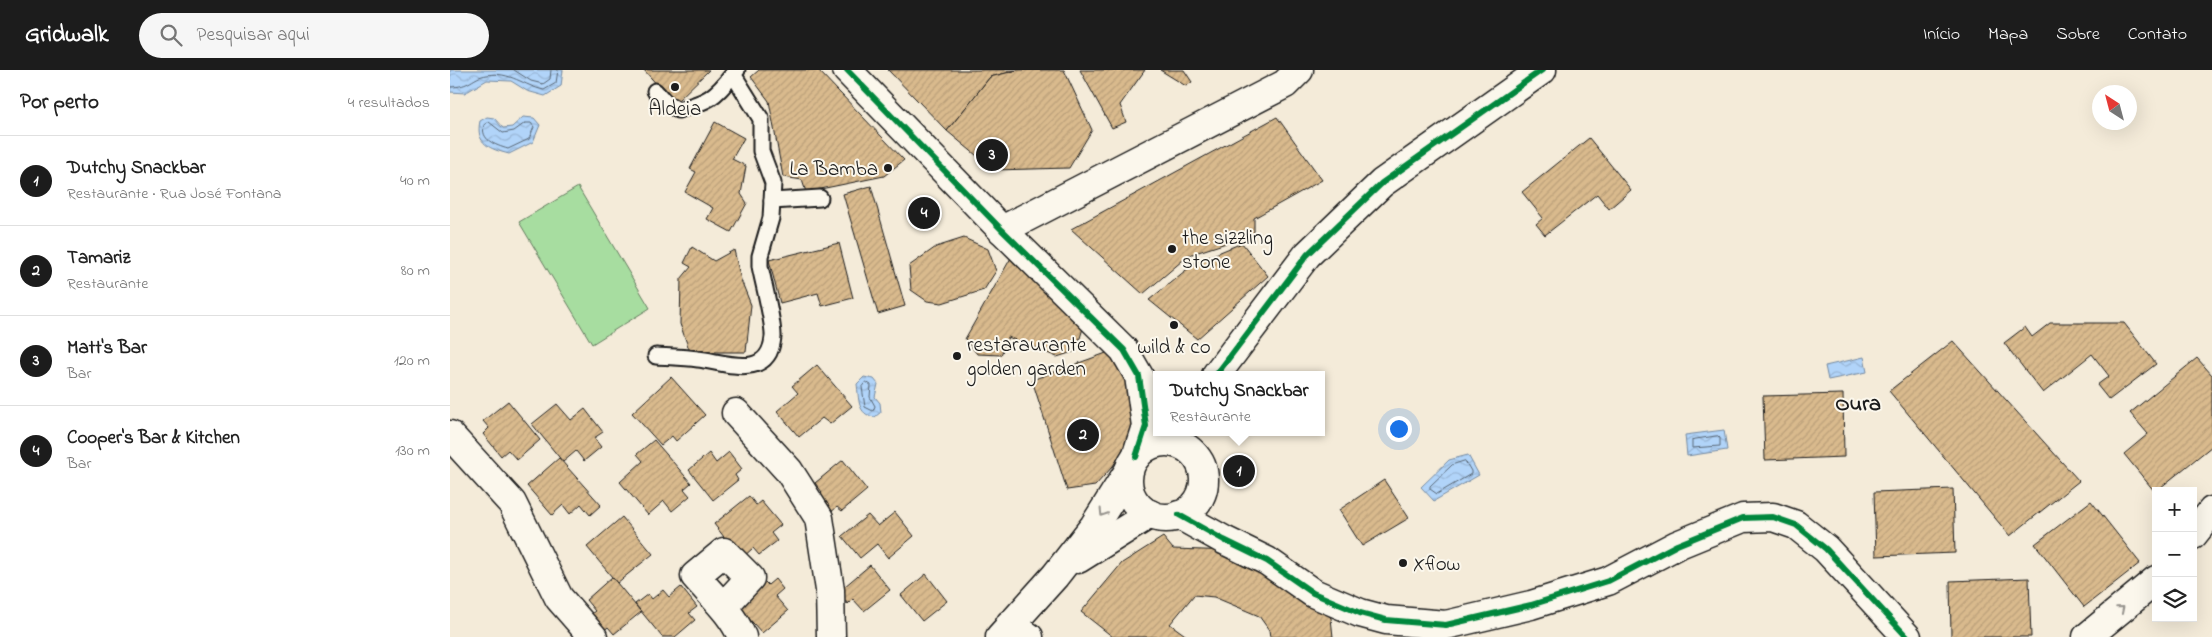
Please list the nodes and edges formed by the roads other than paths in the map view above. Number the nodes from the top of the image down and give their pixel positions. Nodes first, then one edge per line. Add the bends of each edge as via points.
1 (847, 70) edge
2 (1542, 70) edge
3 (735, 72) edge
4 (1289, 75) edge
5 (655, 91) dead end
6 (820, 198) dead end
7 (772, 201) junction
8 (1002, 230) junction
9 (656, 356) dead end
10 (1217, 371) edge
11 (736, 413) dead end
12 (450, 435) edge
13 (1199, 436) edge
14 (1170, 437) edge
15 (1197, 459) junction
16 (1132, 464) junction
17 (2212, 511) edge
18 (1150, 514) junction
19 (1179, 515) junction
20 (2195, 532) edge
21 (1055, 576) junction
22 (2152, 583) edge
23 (723, 607) dead end
24 (1013, 633) edge
25 (593, 637) edge
26 (742, 637) edge
27 (831, 637) edge
28 (1906, 637) edge
29 (2086, 637) edge

1 - 8 street
2 - 10 street via 1382,183 1307,255
3 - 5 lane via 717,95 698,105 678,110
3 - 7 lane via 761,119 761,151 772,183
4 - 8 street
6 - 7 lane
7 - 9 lane via 760,266 773,336 762,360 751,366 732,366 699,359
8 - 16 street via 1124,350 1139,376 1146,426
11 - 27 street via 789,471 819,518 830,590
12 - 25 street via 512,503 559,598
13 - 15 street
14 - 15 street
14 - 16 street via 1149,446
15 - 19 street via 1203,477 1202,489 1198,500
16 - 18 street via 1128,485 1132,497
16 -> 21 street via 1094,526
17 - 20 street
18 - 19 street via 1170,518
18 - 21 street
19 - 28 street via 1267,561 1313,593 1360,613 1386,620 1446,625 1531,605 1608,581 1677,545 1742,518 1773,517 1796,525 1826,549
21 - 24 street
29 -> 22 street
23 - 26 street via 735,621

